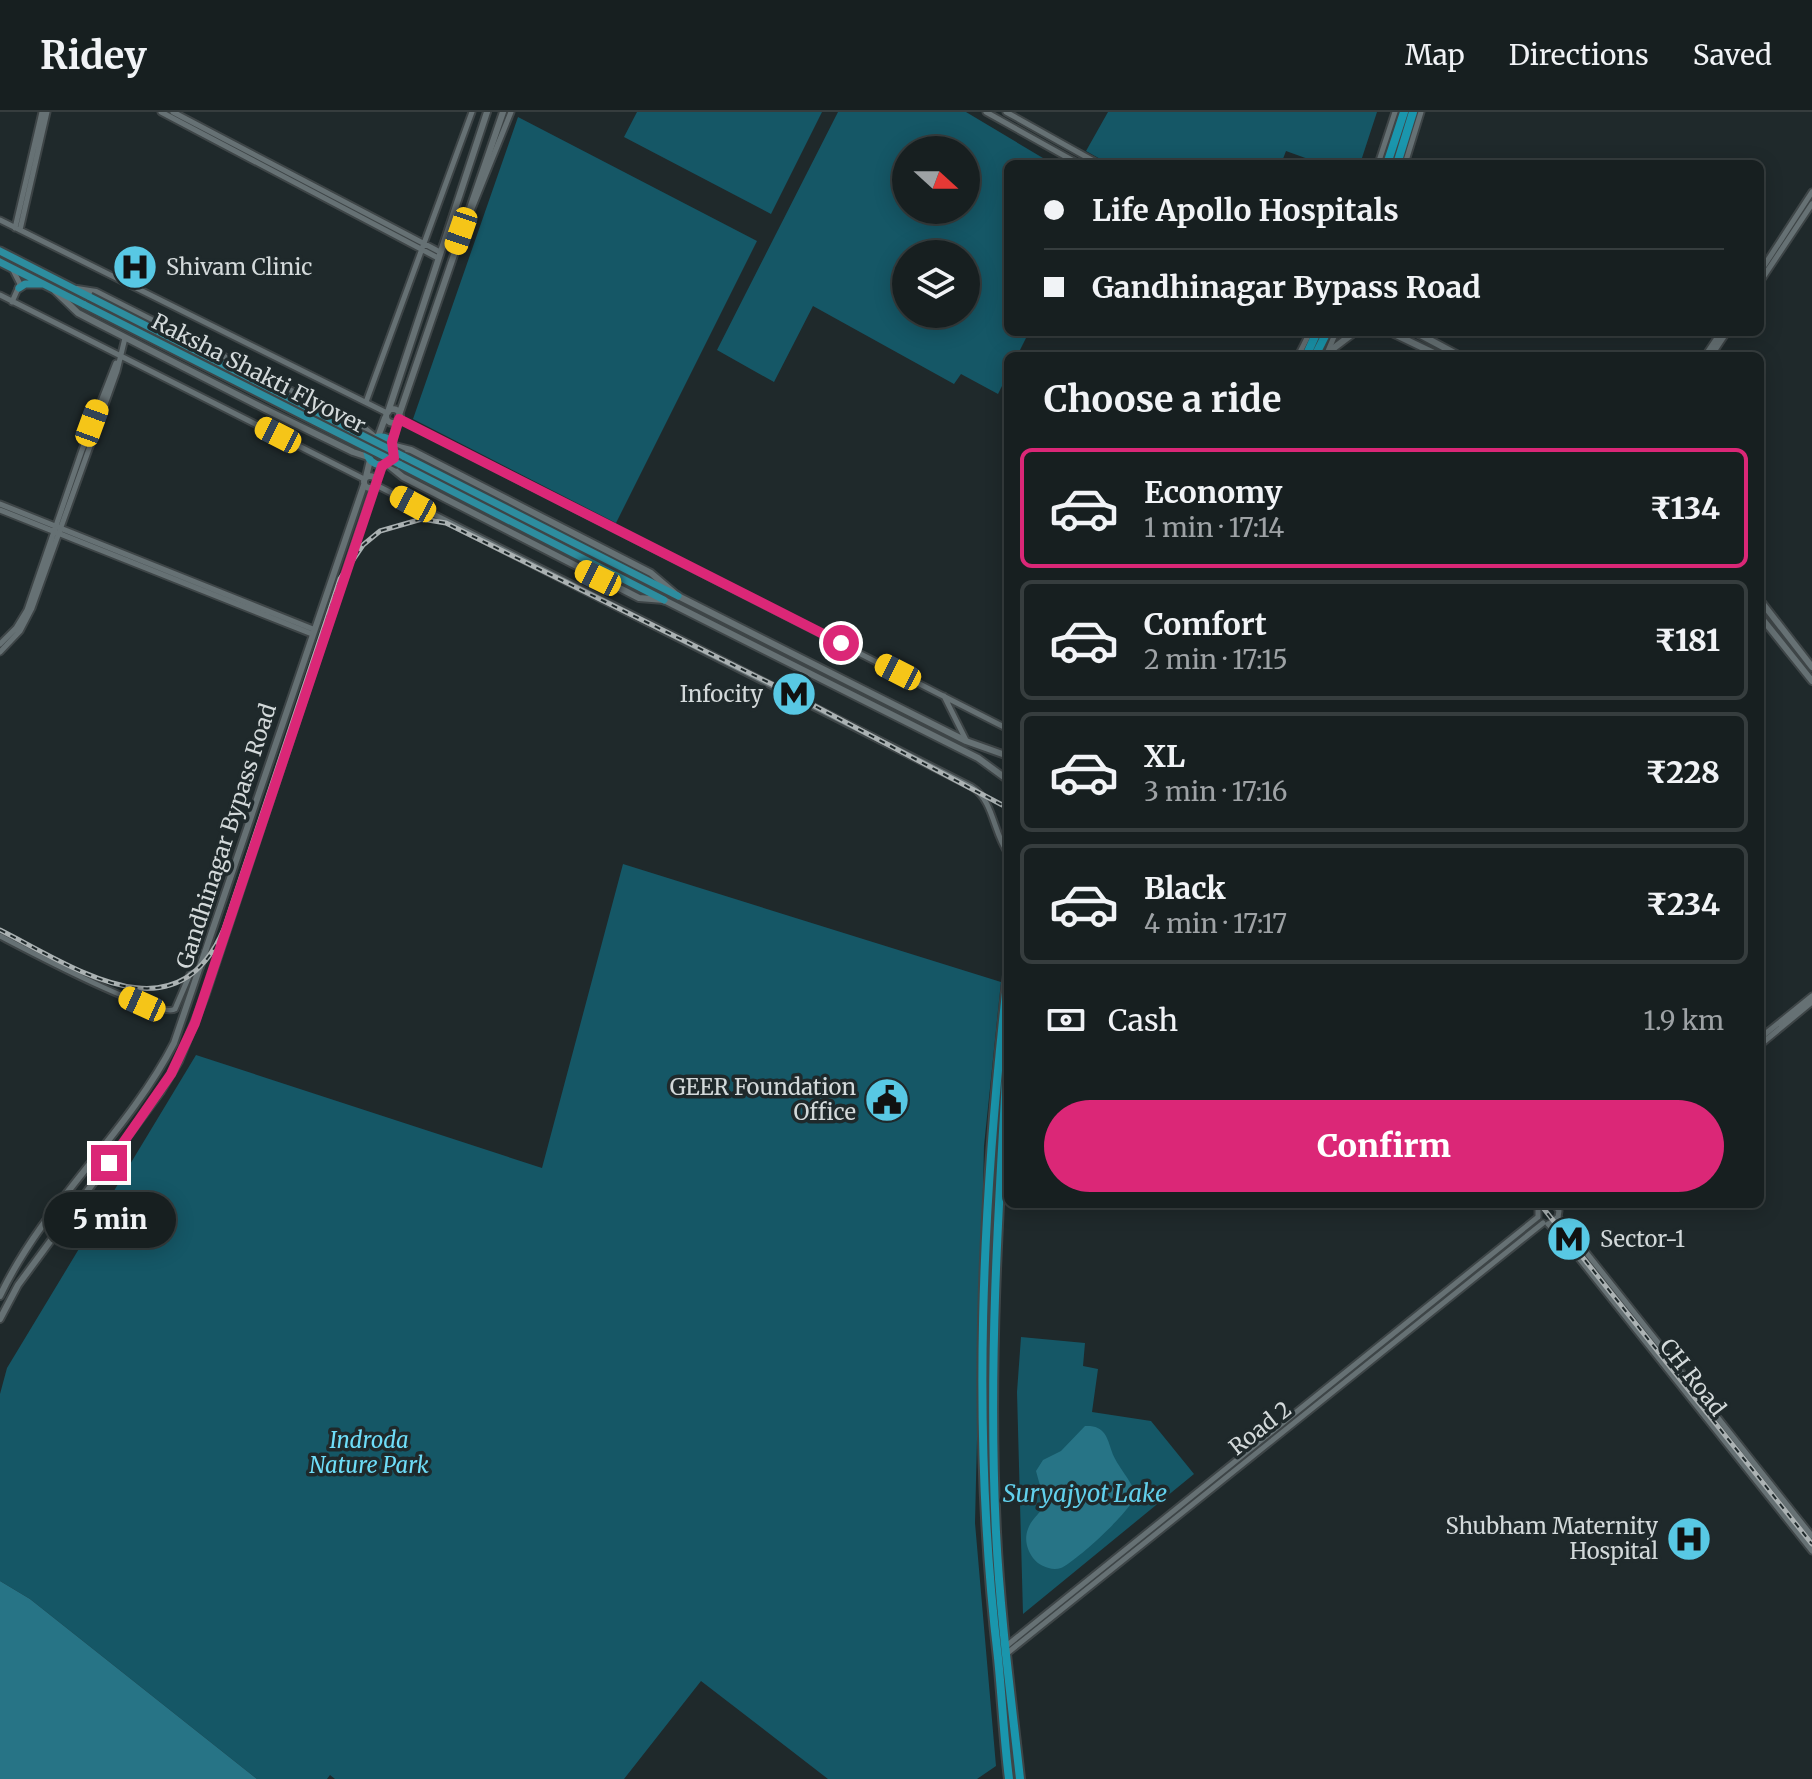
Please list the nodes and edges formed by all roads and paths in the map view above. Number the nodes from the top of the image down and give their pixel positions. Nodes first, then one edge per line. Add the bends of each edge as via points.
1 (45, 112) edge
2 (161, 112) edge
3 (173, 112) edge
4 (472, 112) edge
5 (487, 112) edge
6 (503, 112) edge
7 (511, 112) edge
8 (986, 112) edge
9 (1006, 112) edge
10 (1395, 112) edge
11 (1404, 112) edge
12 (1413, 112) edge
13 (1421, 112) edge
14 (995, 114) edge
15 (1072, 160) edge
16 (1092, 160) edge
17 (1379, 160) edge
18 (1388, 160) edge
19 (1398, 160) edge
20 (1406, 160) edge
21 (1812, 192) edge
22 (1812, 204) edge
23 (0, 220) edge
24 (18, 229) junction
25 (461, 231) junction
26 (424, 248) junction
27 (0, 251) edge
28 (439, 255) junction
29 (0, 262) edge
30 (10, 266) junction
31 (1764, 266) edge
32 (1764, 276) edge
33 (48, 286) junction
34 (70, 287) junction
35 (19, 288) junction
36 (0, 295) edge
37 (87, 301) junction
38 (12, 302) junction
39 (1350, 336) edge
40 (1398, 336) edge
41 (1422, 336) edge
42 (125, 338) junction
43 (1330, 352) edge
44 (1432, 352) edge
45 (1452, 352) edge
46 (118, 359) junction
47 (366, 402) junction
48 (387, 414) junction
49 (399, 419) junction
50 (377, 438) junction
51 (394, 444) junction
52 (369, 458) junction
53 (384, 465) junction
54 (365, 480) junction
55 (375, 485) junction
56 (0, 507) edge
57 (57, 530) junction
58 (678, 596) junction
59 (664, 600) junction
60 (1764, 605) edge
61 (1764, 621) edge
62 (312, 631) junction
63 (0, 644) edge
64 (0, 652) edge
65 (1812, 667) edge
66 (1812, 681) edge
67 (943, 695) junction
68 (967, 707) junction
69 (954, 719) junction
70 (1004, 727) edge
71 (966, 741) junction
72 (1004, 755) edge
73 (1004, 777) edge
74 (1004, 848) edge
75 (0, 936) edge
76 (201, 967) junction
77 (1812, 996) edge
78 (1812, 1002) edge
79 (1004, 1015) edge
80 (1764, 1035) edge
81 (1764, 1042) edge
82 (1004, 1111) edge
83 (1538, 1208) edge
84 (1556, 1208) edge
85 (1563, 1208) edge
86 (1559, 1214) junction
87 (1538, 1217) junction
88 (1546, 1224) junction
89 (0, 1296) edge
90 (0, 1319) edge
91 (1812, 1536) edge
92 (1812, 1551) edge
93 (1002, 1653) junction
94 (1009, 1779) edge
95 (1020, 1779) edge

1 - 24 street
2 - 26 street
3 - 26 street
4 - 26 street
5 - 28 main road
6 - 25 main road
7 - 25 street
8 - 14 street
9 - 16 street
10 - 17 street
11 - 18 highway
12 - 19 highway
13 - 20 street
14 - 15 street
21 - 31 street
22 - 32 street
23 - 24 street
24 - 47 street
25 - 49 main road
26 - 28 street
26 - 47 street
27 - 34 main road, Raksha Shakti Flyover
28 - 48 main road
29 - 30 main road, Raksha Shakti Flyover
30 - 33 main road, Raksha Shakti Flyover
30 - 35 street
33 - 35 main road
33 - 37 main road, Raksha Shakti Flyover
33 - 42 main road via 78,313
34 - 37 main road, Raksha Shakti Flyover
34 - 50 main road via 96,292
35 - 38 street
36 - 38 street
37 - 58 main road, Raksha Shakti Flyover, bridge
37 - 59 main road, Raksha Shakti Flyover, bridge
38 - 46 street
39 - 43 main road
40 - 44 main road
41 - 45 main road
42 - 46 street
42 - 52 main road
46 - 54 street
46 - 57 street
47 - 48 street
48 - 49 main road via 391,423
48 - 49 main road via 396,410
48 - 50 main road
49 - 51 main road
49 - 67 street
50 - 51 main road
50 - 52 main road via 368,446
51 - 53 main road via 394,458
51 - 58 main road via 651,573
52 - 53 main road
52 - 54 main road, Gandhinagar Bypass Road
53 - 55 main road, Gandhinagar Bypass Road
53 - 59 main road via 639,598
54 - 55 main road via 368,489
54 - 55 main road via 372,476
54 - 62 main road, Gandhinagar Bypass Road
55 - 74 street via 972,787 986,800
55 - 90 main road, Gandhinagar Bypass Road via 179,1061 144,1117 18,1285
56 - 57 street
57 - 62 street
57 - 63 street via 27,610
57 - 64 street via 26,622
58 - 71 main road
59 - 73 main road
60 - 65 main road
61 - 66 main road
62 - 76 main road, Gandhinagar Bypass Road
67 - 68 street
67 - 69 street
68 - 69 street
68 - 70 street
69 - 71 street
71 - 72 main road
75 - 76 street via 165,1012 175,1009 190,974
76 - 89 main road, Gandhinagar Bypass Road via 161,1068 34,1240
77 - 80 street
78 - 81 street
79 - 93 highway via 988,1177 984,1294 985,1508
82 - 93 highway via 993,1386
83 - 87 street
84 - 86 street, CH Road
85 - 86 street
86 - 88 street, Road 2
86 - 91 street, CH Road
87 - 88 street, CH Road
87 - 93 street, Road 2
88 - 92 street, CH Road via 1566,1242
88 - 93 street, Road 2
93 - 94 highway
93 - 95 highway

